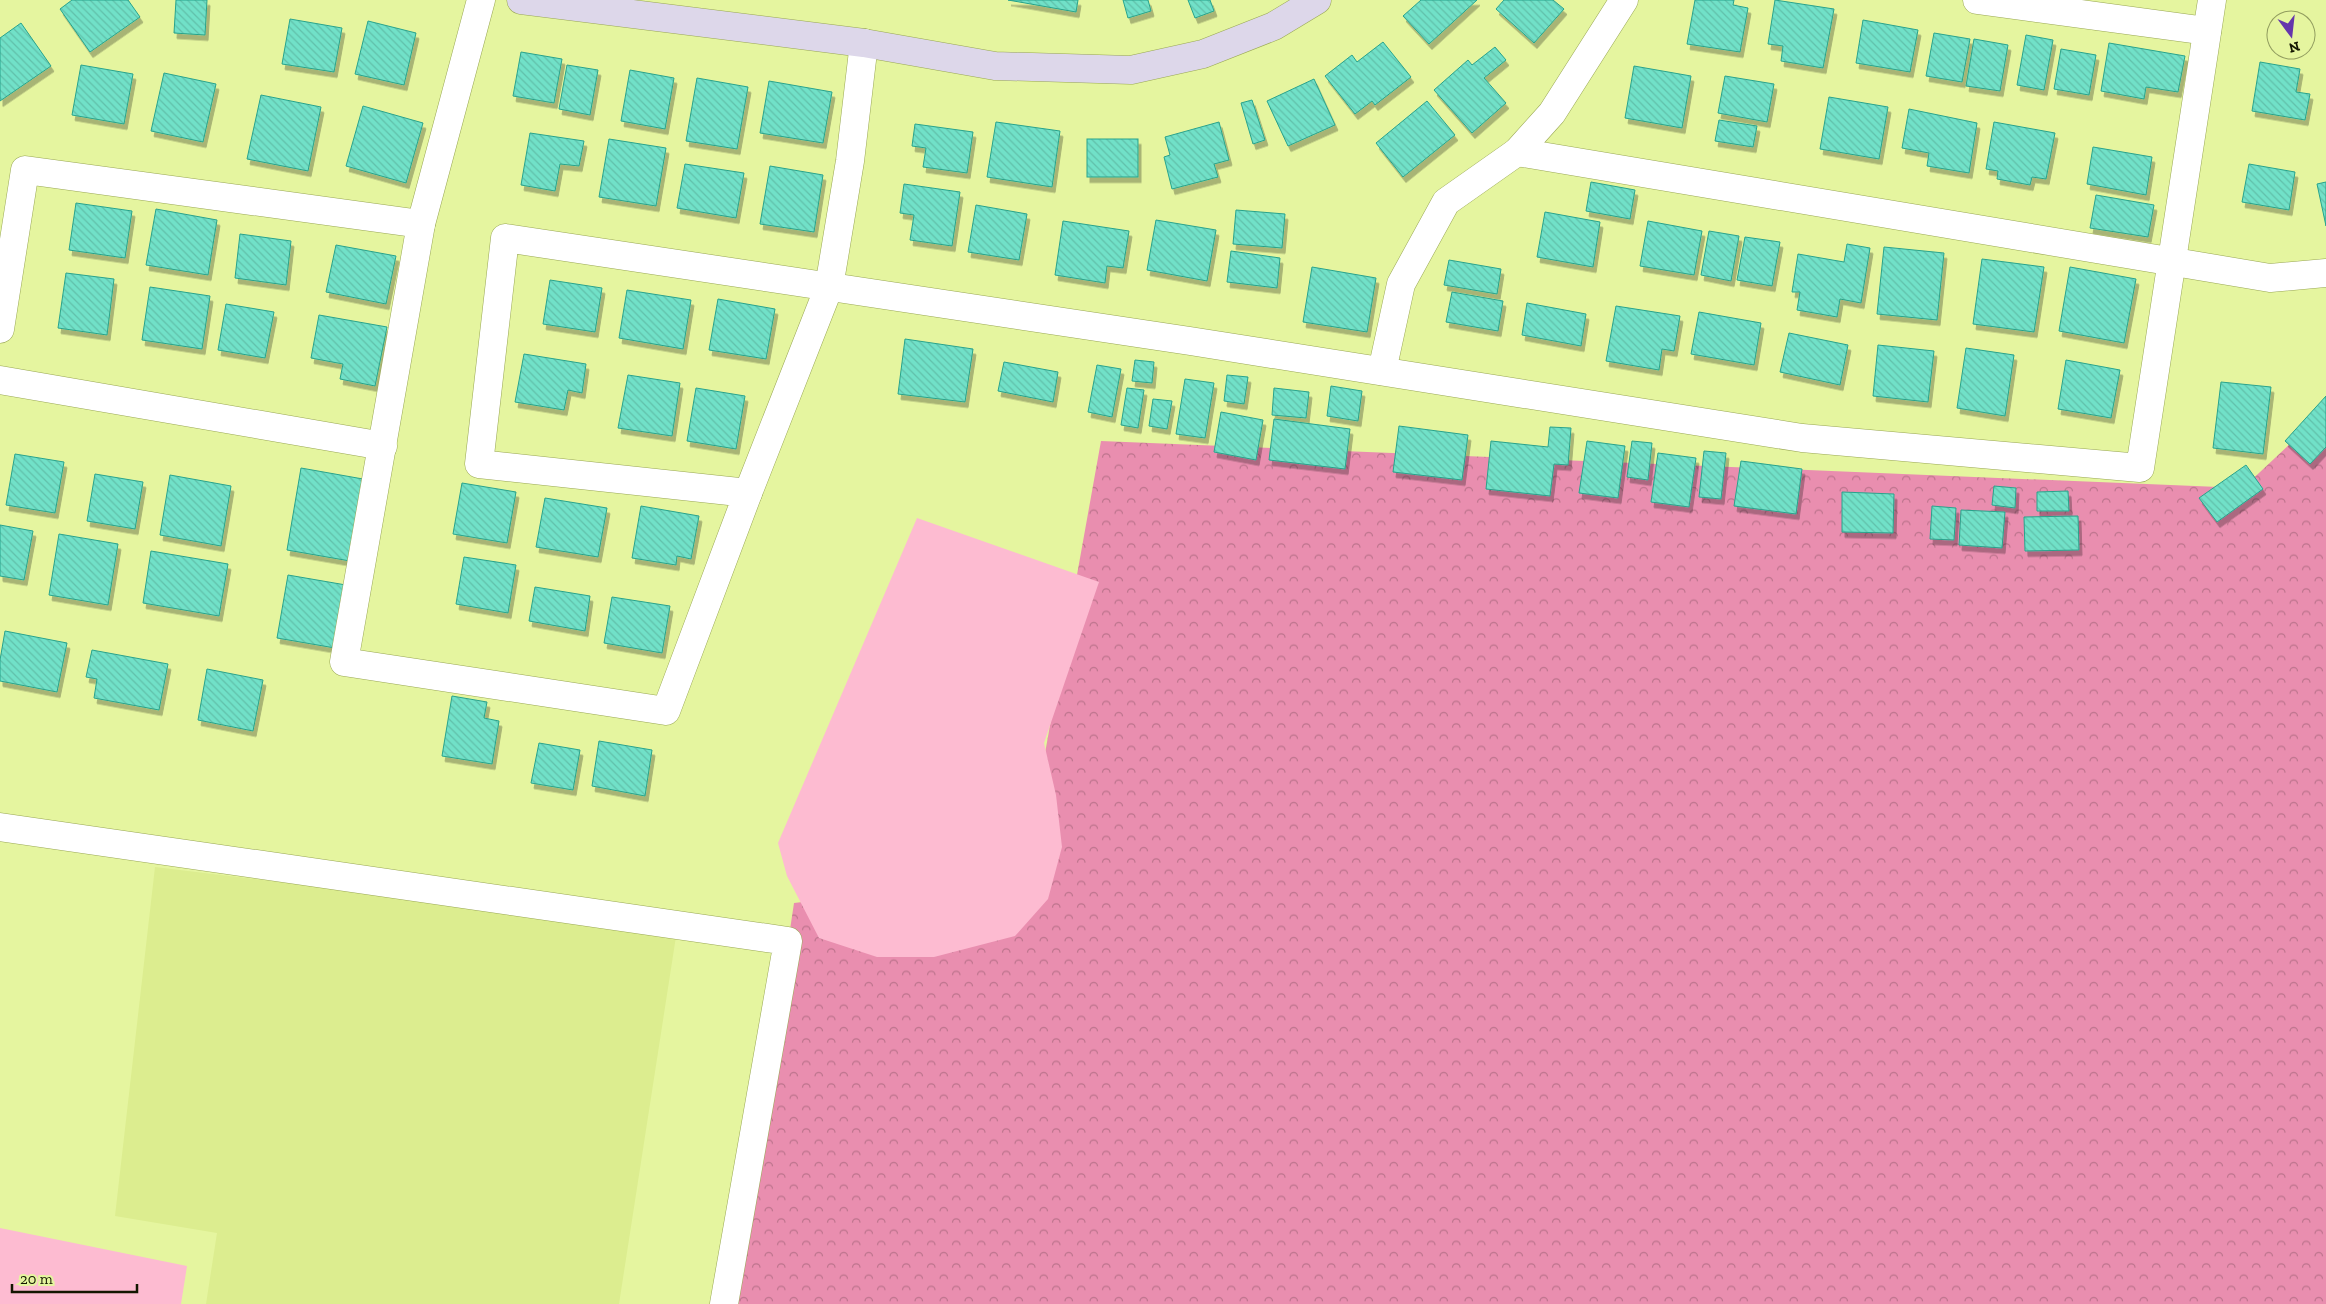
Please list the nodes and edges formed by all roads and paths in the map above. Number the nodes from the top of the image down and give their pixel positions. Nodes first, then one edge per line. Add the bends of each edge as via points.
1 (481, 0) edge
2 (521, 0) edge
3 (1317, 0) edge
4 (1624, 0) edge
5 (1977, 0) edge
6 (2212, 0) edge
7 (2207, 32) junction
8 (864, 43) junction
9 (1517, 152) junction
10 (421, 224) junction
11 (2171, 261) junction
12 (2326, 273) edge
13 (829, 287) junction
14 (0, 329) edge
15 (1382, 371) junction
16 (0, 380) edge
17 (382, 446) junction
18 (748, 493) junction
19 (0, 827) edge
20 (724, 1304) edge

1 - 10 street
2 - 8 street
3 - 8 street via 1274,26 1203,54 1130,70 995,66
4 - 9 street via 1552,114
5 - 7 street
6 - 7 street
7 - 11 street
8 - 13 street via 850,162
9 - 11 street
9 - 15 street via 1446,202 1401,284
10 - 14 street via 25,170
10 - 17 street
11 - 12 street via 2270,278
11 - 15 street via 2140,468 1802,438
13 - 15 street
13 - 18 street
13 - 18 street via 505,238 479,464
16 - 17 street
17 - 18 street via 344,662 666,711
19 - 20 street via 788,941

